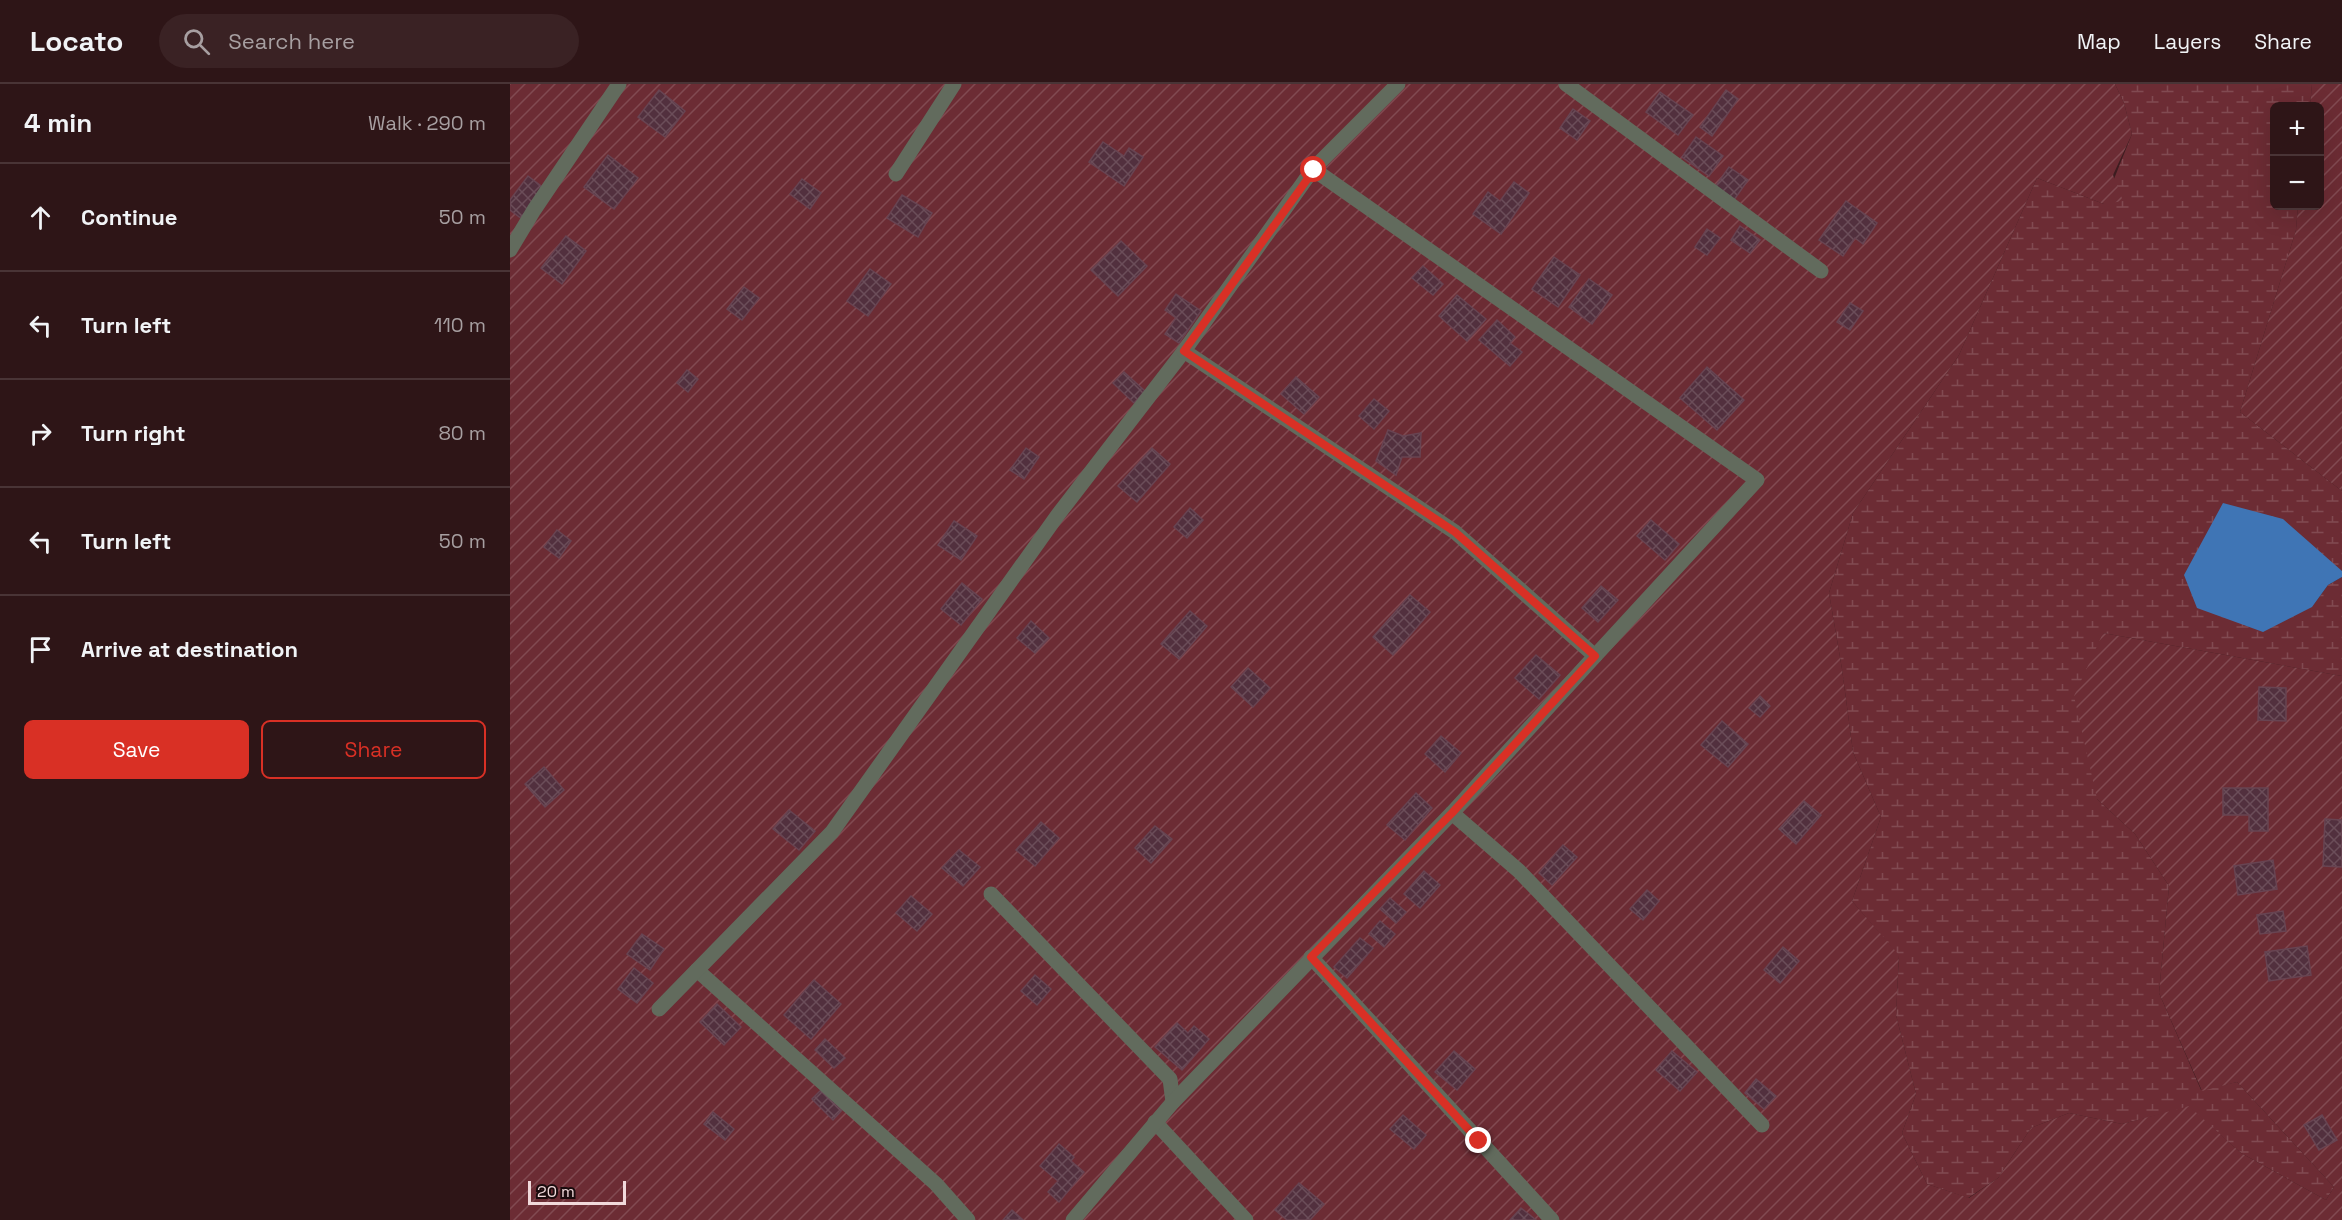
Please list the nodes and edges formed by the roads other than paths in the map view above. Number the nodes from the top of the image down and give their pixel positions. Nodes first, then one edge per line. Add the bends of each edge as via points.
1 (619, 84) edge
2 (954, 84) edge
3 (1398, 84) edge
4 (1566, 84) edge
5 (1314, 170) junction
6 (896, 174) dead end
7 (510, 250) edge
8 (1821, 271) dead end
9 (1184, 351) junction
10 (1595, 656) junction
11 (1452, 813) junction
12 (991, 894) dead end
13 (1311, 957) junction
14 (697, 970) junction
15 (659, 1009) dead end
16 (1173, 1102) junction
17 (1155, 1122) junction
18 (1762, 1125) dead end
19 (968, 1220) edge
20 (1073, 1220) edge
21 (1246, 1220) edge
22 (1552, 1220) edge

1 - 7 street
2 - 6 street
3 - 5 street
4 - 8 street
5 - 9 street
5 - 10 street via 1757,480
9 - 10 street via 1455,532
9 - 14 street via 1057,516 832,832
10 - 11 street
11 - 13 street
11 - 18 street via 1519,871
12 - 16 street via 1170,1079
13 - 16 street
13 - 22 street
14 - 15 street
14 - 19 street via 928,1176
16 - 17 street
17 - 20 street
17 - 21 street

